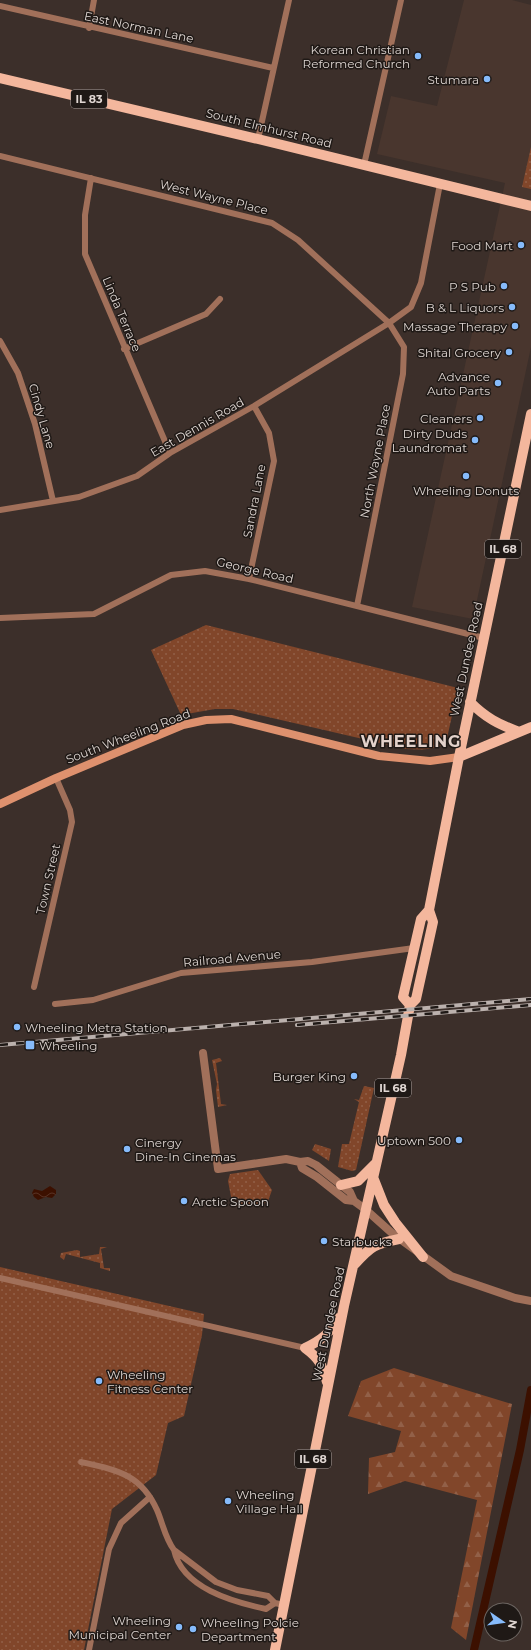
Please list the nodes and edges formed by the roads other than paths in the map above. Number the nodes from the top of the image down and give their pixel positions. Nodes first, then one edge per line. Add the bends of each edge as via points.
1 (94, 0) edge
2 (289, 0) edge
3 (401, 0) edge
4 (0, 6) edge
5 (89, 28) junction
6 (273, 68) junction
7 (0, 78) edge
8 (258, 138) junction
9 (0, 156) edge
10 (364, 165) junction
11 (92, 178) junction
12 (440, 184) junction
13 (531, 206) edge
14 (220, 300) dead end
15 (389, 323) junction
16 (0, 341) edge
17 (124, 349) junction
18 (254, 406) junction
19 (531, 414) edge
20 (170, 453) junction
21 (53, 501) junction
22 (0, 510) edge
23 (249, 579) junction
24 (357, 606) junction
25 (0, 618) edge
26 (484, 638) junction
27 (470, 702) junction
28 (531, 726) edge
29 (519, 732) junction
30 (459, 757) junction
31 (56, 778) junction
32 (0, 804) edge
33 (429, 910) junction
34 (414, 948) junction
35 (34, 987) dead end
36 (55, 1004) dead end
37 (410, 1005) junction
38 (203, 1053) dead end
39 (300, 1162) junction
40 (376, 1164) junction
41 (373, 1177) junction
42 (341, 1185) junction
43 (354, 1201) junction
44 (365, 1209) junction
45 (400, 1239) junction
46 (423, 1257) junction
47 (353, 1266) junction
48 (0, 1278) edge
49 (531, 1302) edge
50 (344, 1306) junction
51 (305, 1348) junction
52 (328, 1386) junction
53 (81, 1462) dead end
54 (150, 1497) junction
55 (174, 1550) junction
56 (279, 1604) junction
57 (89, 1650) edge
58 (275, 1650) edge

1 - 5 street
2 - 6 street
3 - 10 street
4 - 5 street, East Norman Lane
5 - 6 street, East Norman Lane
6 - 8 street
7 - 8 main road, South Elmhurst Road / IL 83
8 - 10 main road, South Elmhurst Road / IL 83
9 - 11 street, West Wayne Place
10 - 12 main road, South Elmhurst Road / IL 83
11 - 15 street, West Wayne Place via 272,223 298,240
11 - 17 street, Linda Terrace via 85,215 85,254
12 - 13 main road, South Elmhurst Road / IL 83
12 - 15 street, East Dennis Road via 421,283 411,307
14 - 17 street via 206,314
15 - 18 street, East Dennis Road
15 - 24 street, North Wayne Place via 404,347 404,374
16 - 21 street, Cindy Lane via 18,373
17 - 20 street, Linda Terrace
18 - 20 street, East Dennis Road
18 - 23 street, Sandra Lane via 269,433 274,461
19 - 26 main road, West Dundee Road / IL 68
20 - 21 street, East Dennis Road via 137,476 79,497
21 - 22 street, East Dennis Road
23 - 24 street, George Road
23 - 25 street, George Road via 205,570 172,575 94,614
24 - 26 street, George Road
26 - 27 main road, West Dundee Road / IL 68
27 - 29 main road via 494,722
27 - 30 main road, West Dundee Road / IL 68
28 - 29 main road
29 - 30 main road
30 - 31 main road, South Wheeling Road via 430,761 379,756 231,718 183,725
30 - 33 main road, West Dundee Road / IL 68
31 - 32 main road, South Wheeling Road
31 - 35 street, Town Street via 70,810 72,822
33 - 34 main road, West Dundee Road / IL 68 via 421,919
33 - 37 main road, West Dundee Road / IL 68 via 433,922 416,999
34 - 36 street, Railroad Avenue via 312,962 181,973 93,1000
34 - 37 main road, West Dundee Road / IL 68 via 404,997
37 - 40 main road, West Dundee Road / IL 68
38 - 39 street via 218,1169 286,1159
39 - 42 street via 308,1161 316,1165
39 - 43 street via 302,1168 346,1200
40 - 41 main road, West Dundee Road / IL 68
40 - 42 main road via 358,1181
41 - 44 main road, West Dundee Road / IL 68
41 - 46 main road via 395,1222
42 - 43 street via 350,1192
43 - 44 street
44 - 45 street
44 - 47 main road, West Dundee Road / IL 68
45 - 46 street
45 - 47 main road via 368,1249
46 - 49 street via 451,1276
47 - 50 main road, West Dundee Road / IL 68
48 - 51 street
50 - 51 main road via 333,1328 324,1338
50 - 52 main road, West Dundee Road / IL 68
51 - 52 main road via 323,1365
52 - 56 main road, West Dundee Road / IL 68
53 - 54 street via 124,1473 139,1482
54 - 55 street
54 - 57 street via 121,1523 109,1549
55 - 56 street via 216,1582 237,1590 268,1596
55 - 56 street via 176,1561 188,1574 218,1596 266,1609
56 - 58 main road, West Dundee Road / IL 68

